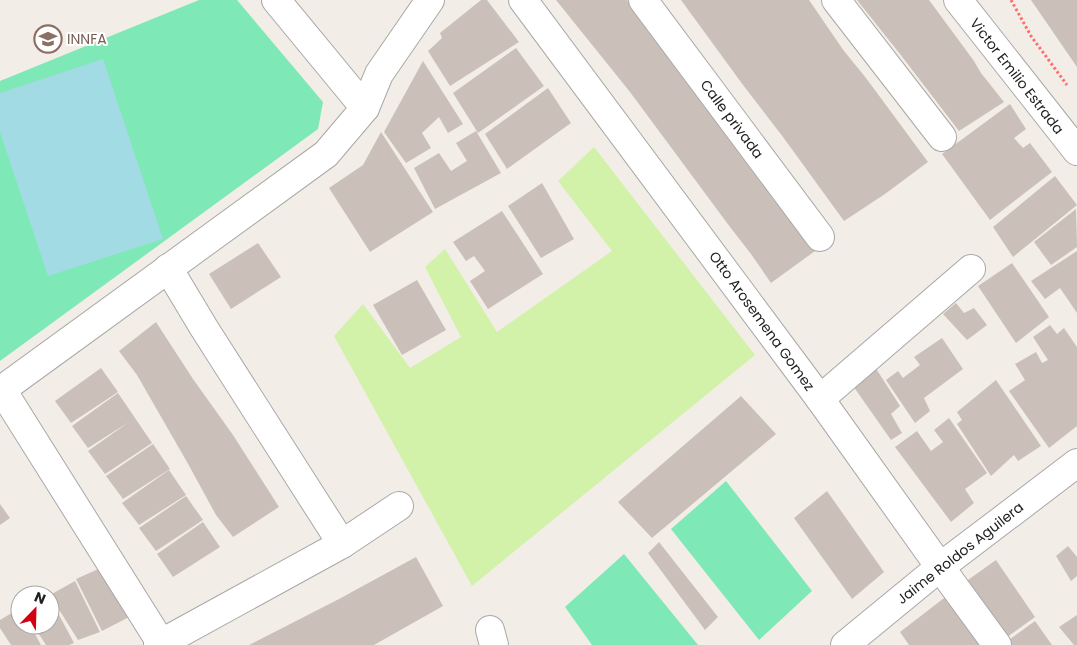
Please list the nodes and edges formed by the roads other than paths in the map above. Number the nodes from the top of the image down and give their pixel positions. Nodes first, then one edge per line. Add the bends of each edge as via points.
1 (276, 0) edge
2 (430, 0) edge
3 (523, 0) edge
4 (643, 0) edge
5 (836, 0) edge
6 (958, 0) edge
7 (365, 108) junction
8 (942, 137) dead end
9 (1077, 151) edge
10 (820, 237) dead end
11 (168, 268) junction
12 (971, 269) dead end
13 (1, 390) edge
14 (820, 400) junction
15 (1077, 463) edge
16 (399, 506) dead end
17 (342, 544) junction
18 (940, 567) junction
19 (159, 644) edge
20 (845, 645) edge
21 (997, 645) edge

1 - 7 street
2 - 7 street via 379,74
3 - 14 street, Otto Arosemena Gomez
4 - 10 street, Calle privada
5 - 8 street
6 - 9 street, Victor Emilio Estrada
7 - 11 street via 326,154
11 - 13 street
11 - 17 street
12 - 14 street
13 - 19 street
14 - 18 street, Otto Arosemena Gomez
15 - 18 street, Jaime Roldos Aguilera
16 - 17 street
17 - 19 street
18 - 20 street, Jaime Roldos Aguilera
18 - 21 street, Otto Arosemena Gomez

